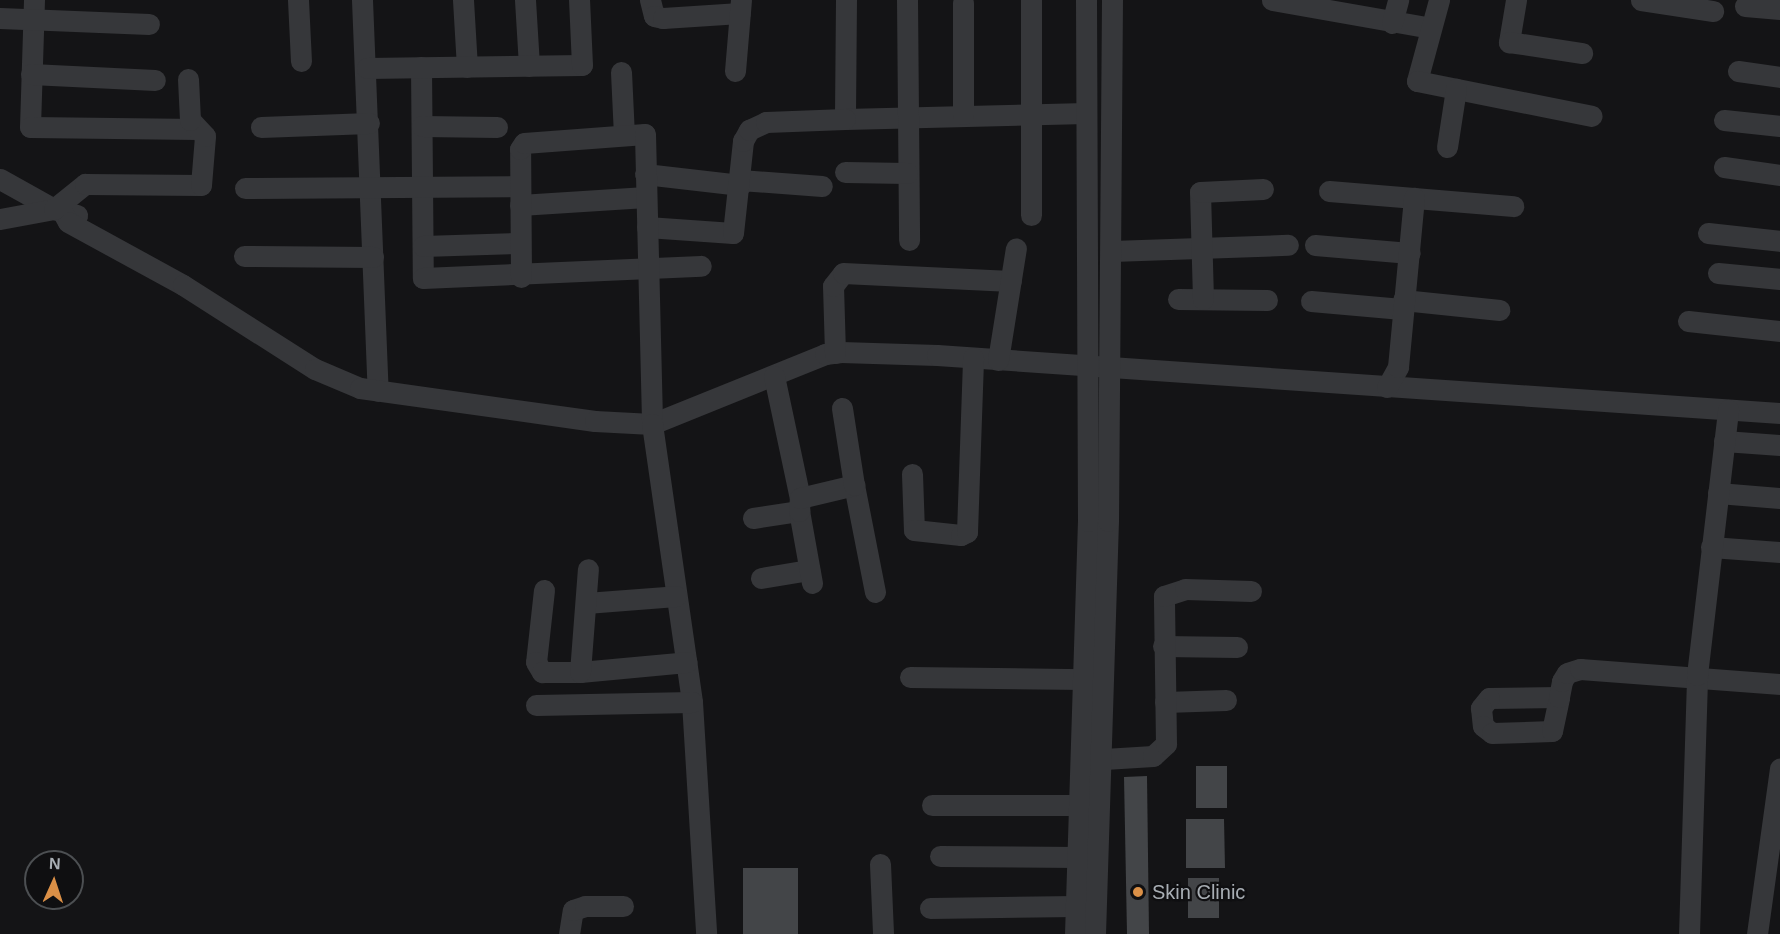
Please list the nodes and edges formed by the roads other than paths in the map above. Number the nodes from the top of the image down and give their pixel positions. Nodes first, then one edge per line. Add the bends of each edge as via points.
1 (298, 0) edge
2 (362, 0) edge
3 (463, 0) edge
4 (525, 0) edge
5 (579, 0) edge
6 (650, 0) edge
7 (846, 0) edge
8 (908, 0) edge
9 (1031, 0) edge
10 (1086, 0) edge
11 (1112, 0) edge
12 (1272, 0) edge
13 (1398, 0) edge
14 (1439, 0) edge
15 (1516, 0) edge
16 (1641, 0) edge
17 (963, 3) dead end
18 (1745, 6) dead end
19 (740, 7) edge
20 (1345, 7) edge
21 (1780, 9) edge
22 (33, 10) edge
23 (1713, 11) dead end
24 (0, 18) edge
25 (1392, 23) junction
26 (149, 24) dead end
27 (1431, 28) junction
28 (1582, 53) dead end
29 (301, 61) dead end
30 (529, 66) junction
31 (467, 67) junction
32 (367, 68) junction
33 (421, 68) junction
34 (735, 71) dead end
35 (1738, 71) dead end
36 (621, 72) dead end
37 (31, 74) junction
38 (1780, 77) edge
39 (189, 79) dead end
40 (155, 80) dead end
41 (1456, 89) junction
42 (1033, 113) junction
43 (1086, 113) junction
44 (963, 114) junction
45 (1592, 116) dead end
46 (905, 118) junction
47 (845, 119) junction
48 (1724, 120) dead end
49 (369, 123) junction
50 (422, 126) junction
51 (1780, 126) edge
52 (261, 127) dead end
53 (497, 127) dead end
54 (197, 129) junction
55 (624, 135) junction
56 (1447, 147) dead end
57 (1724, 167) dead end
58 (845, 172) dead end
59 (907, 173) junction
60 (645, 174) junction
61 (1780, 175) edge
62 (0, 179) edge
63 (740, 183) junction
64 (822, 186) dead end
65 (371, 187) junction
66 (422, 187) junction
67 (245, 188) dead end
68 (1263, 189) dead end
69 (1329, 191) dead end
70 (520, 195) junction
71 (646, 197) junction
72 (1414, 198) junction
73 (0, 205) edge
74 (1513, 206) dead end
75 (59, 211) junction
76 (1031, 215) dead end
77 (0, 219) edge
78 (647, 227) junction
79 (1708, 233) dead end
80 (909, 240) dead end
81 (1780, 241) edge
82 (520, 243) junction
83 (1288, 245) dead end
84 (1315, 245) dead end
85 (423, 246) junction
86 (1016, 248) dead end
87 (1201, 249) junction
88 (1112, 251) junction
89 (1410, 253) junction
90 (244, 256) dead end
91 (373, 257) junction
92 (701, 266) dead end
93 (648, 269) junction
94 (1718, 273) dead end
95 (521, 277) junction
96 (1780, 279) edge
97 (1011, 280) junction
98 (1178, 298) dead end
99 (1203, 299) junction
100 (1267, 300) dead end
101 (1311, 301) dead end
102 (1403, 305) junction
103 (1499, 310) dead end
104 (1688, 321) dead end
105 (1780, 331) edge
106 (835, 353) junction
107 (973, 358) junction
108 (998, 360) junction
109 (1099, 366) junction
110 (774, 376) junction
111 (377, 384) junction
112 (1387, 387) junction
113 (842, 408) dead end
114 (1728, 410) junction
115 (1780, 413) edge
116 (650, 424) junction
117 (1725, 441) junction
118 (1780, 445) edge
119 (912, 474) dead end
120 (854, 485) junction
121 (1718, 494) junction
122 (1780, 498) edge
123 (800, 505) junction
124 (753, 518) dead end
125 (1711, 547) junction
126 (1780, 552) edge
127 (588, 569) dead end
128 (760, 578) dead end
129 (544, 590) dead end
130 (1251, 591) dead end
131 (875, 592) dead end
132 (676, 596) junction
133 (586, 603) junction
134 (1163, 646) junction
135 (1237, 647) dead end
136 (687, 662) junction
137 (580, 672) junction
138 (1697, 675) junction
139 (910, 677) dead end
140 (1084, 680) junction
141 (1780, 684) edge
142 (1559, 697) dead end
143 (1226, 700) dead end
144 (692, 702) junction
145 (1164, 702) junction
146 (536, 705) dead end
147 (1091, 760) junction
148 (1780, 769) edge
149 (932, 805) dead end
150 (1080, 805) junction
151 (1775, 823) edge
152 (940, 856) dead end
153 (1078, 857) junction
154 (879, 864) dead end
155 (1772, 885) edge
156 (623, 906) dead end
157 (1076, 906) junction
158 (930, 908) dead end
159 (569, 934) edge
160 (706, 934) edge
161 (883, 934) edge
162 (1075, 934) edge
163 (1095, 934) edge
164 (1689, 934) edge
165 (1757, 934) edge

1 - 29 street
2 - 32 street
3 - 31 street
4 - 30 street
5 - 30 street via 582,65
6 - 19 street via 654,16 663,18
7 - 47 street via 842,114
8 - 46 street
9 - 42 street
10 - 43 street
11 - 88 street
12 - 20 street
13 - 25 street
14 - 27 street
15 - 28 street via 1509,42
16 - 23 street
17 - 44 street
18 - 21 street
19 - 34 street
20 - 25 street
22 - 24 street
22 - 26 street
22 - 37 street
25 - 27 street
27 - 41 street via 1418,81
30 - 31 street
31 - 33 street
32 - 33 street
32 - 49 street
33 - 50 street
35 - 38 street
36 - 55 street
37 - 40 street
37 - 54 street via 30,127
39 - 54 street via 190,120
41 - 45 street
41 - 56 street
42 - 43 street
42 - 44 street
42 - 76 street
43 - 109 street
44 - 46 street
46 - 47 street
46 - 59 street
47 - 63 street via 757,124 743,141
48 - 51 street
49 - 52 street
49 - 65 street
50 - 53 street
50 - 66 street
54 - 75 street via 205,136 202,179 196,188 85,184
55 - 60 street via 645,134
55 - 70 street via 524,142 520,149
57 - 61 street
58 - 59 street
59 - 80 street
60 - 63 street
60 - 71 street
62 - 73 street
62 - 75 street
63 - 64 street
63 - 78 street via 733,233
65 - 66 street
65 - 67 street
65 - 91 street
66 - 70 street
66 - 85 street
68 - 87 street via 1200,192
69 - 72 street
70 - 71 street
70 - 82 street
71 - 78 street
72 - 74 street
72 - 89 street
75 - 77 street
75 - 111 street via 68,222 183,285 315,369
78 - 93 street
79 - 81 street
82 - 85 street
82 - 95 street
83 - 87 street
84 - 89 street
85 - 95 street via 423,278
86 - 97 street
87 - 88 street
87 - 99 street
88 - 109 street
89 - 102 street
90 - 91 street
91 - 111 street
92 - 93 street
93 - 95 street
93 - 116 street
94 - 96 street
97 - 106 street via 843,273 834,286
97 - 108 street
98 - 99 street
99 - 100 street
101 - 102 street
102 - 103 street
102 - 112 street via 1398,367
104 - 105 street
106 - 107 street
106 - 110 street
107 - 108 street
107 - 119 street via 967,532 961,535 914,530
108 - 109 street
109 - 112 street
109 - 140 street
109 - 147 street
110 - 116 street
110 - 123 street
111 - 116 street via 596,421
112 - 114 street
113 - 120 street
114 - 115 street
114 - 117 street
116 - 132 street
117 - 118 street
117 - 121 street
120 - 123 street
120 - 131 street
121 - 122 street
121 - 125 street
123 - 124 street
123 - 128 street via 810,576
125 - 126 street
125 - 138 street
127 - 133 street
129 - 137 street via 536,662 542,672
130 - 134 street via 1173,590 1161,604
132 - 133 street
132 - 136 street
133 - 137 street
134 - 135 street
134 - 145 street
136 - 137 street
136 - 144 street
138 - 141 street
138 - 142 street via 1580,669 1567,673
138 - 164 street
139 - 140 street
140 - 147 street
143 - 145 street
144 - 146 street
144 - 160 street
145 - 147 street via 1166,744 1160,752 1153,756
147 - 150 street
147 - 163 street
148 - 151 street
149 - 150 street
150 - 153 street
151 - 155 street
152 - 153 street
153 - 157 street
154 - 161 street
155 - 165 street
156 - 159 street via 585,906 573,910
157 - 158 street
157 - 162 street

